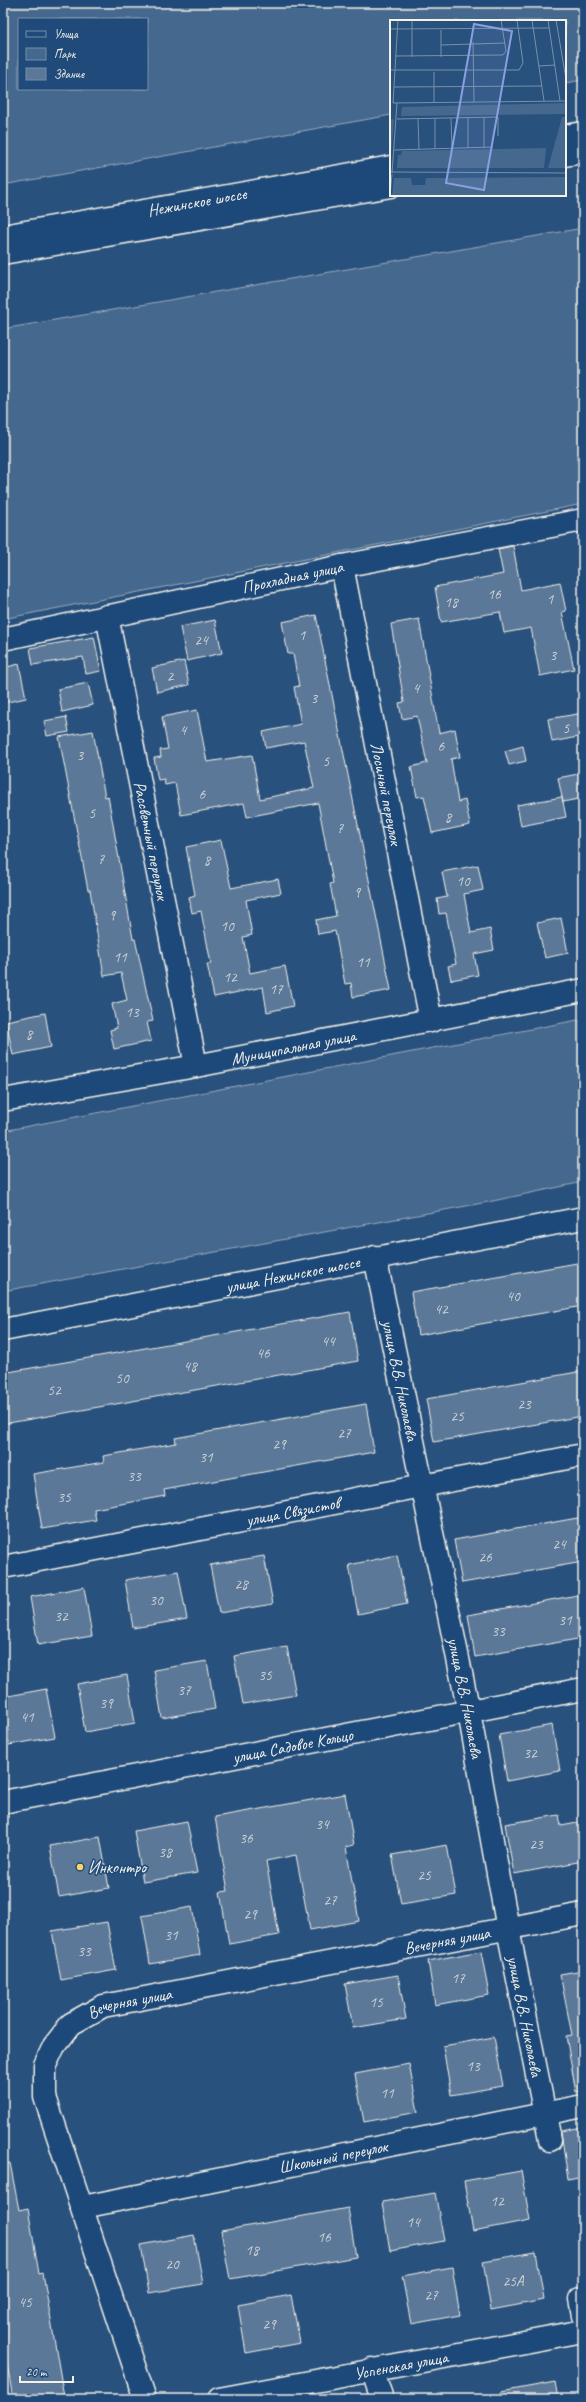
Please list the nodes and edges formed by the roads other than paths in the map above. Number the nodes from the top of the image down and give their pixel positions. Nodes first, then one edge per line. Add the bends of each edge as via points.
1 (583, 133) edge
2 (566, 136) edge
3 (583, 152) edge
4 (566, 155) edge
5 (390, 167) edge
6 (390, 186) edge
7 (3, 236) edge
8 (3, 253) edge
9 (583, 521) edge
10 (342, 566) junction
11 (107, 616) junction
12 (3, 639) edge
13 (583, 990) edge
14 (431, 1021) junction
15 (196, 1066) junction
16 (3, 1100) edge
17 (583, 1218) edge
18 (376, 1256) junction
19 (3, 1330) edge
20 (583, 1455) edge
21 (421, 1486) junction
22 (3, 1567) edge
23 (583, 1690) edge
24 (469, 1712) junction
25 (3, 1802) edge
26 (583, 1914) edge
27 (508, 1929) junction
28 (583, 2106) edge
29 (545, 2114) junction
30 (550, 2140) dead end
31 (82, 2207) junction
32 (583, 2331) edge
33 (372, 2369) junction
34 (145, 2399) edge
35 (219, 2399) edge
36 (382, 2399) edge

1 - 2 street
3 - 4 street
5 - 7 street, Нежинское шоссе
6 - 8 street, Нежинское шоссе
9 - 10 street, Прохладная улица
10 - 11 street, Прохладная улица
10 - 14 street, Лосиный переулок
11 - 12 street, Прохладная улица
11 - 15 street, Рассветный переулок
13 - 14 street, Муниципальная улица
14 - 15 street, Муниципальная улица
15 - 16 street, Муниципальная улица
17 - 18 street, улица Нежинское шоссе
18 - 19 street, улица Нежинское шоссе
18 - 21 street, улица В.В. Николаева
20 - 21 street, улица Связистов
21 - 22 street, улица Связистов
21 - 24 street, улица В.В. Николаева
23 - 24 street, улица Садовое Кольцо
24 - 25 street, улица Садовое Кольцо
24 - 27 street, улица В.В. Николаева
26 - 27 street, Вечерняя улица
27 - 29 street, улица В.В. Николаева
27 - 31 street, Вечерняя улица via 103,2006 71,2024 54,2046 45,2064 46,2097
28 - 29 street, Школьный переулок
29 - 30 street, улица В.В. Николаева
29 - 31 street, Школьный переулок
31 - 34 street, Вечерняя улица
32 - 33 street, Успенская улица
33 - 35 street, Успенская улица
33 - 36 street

